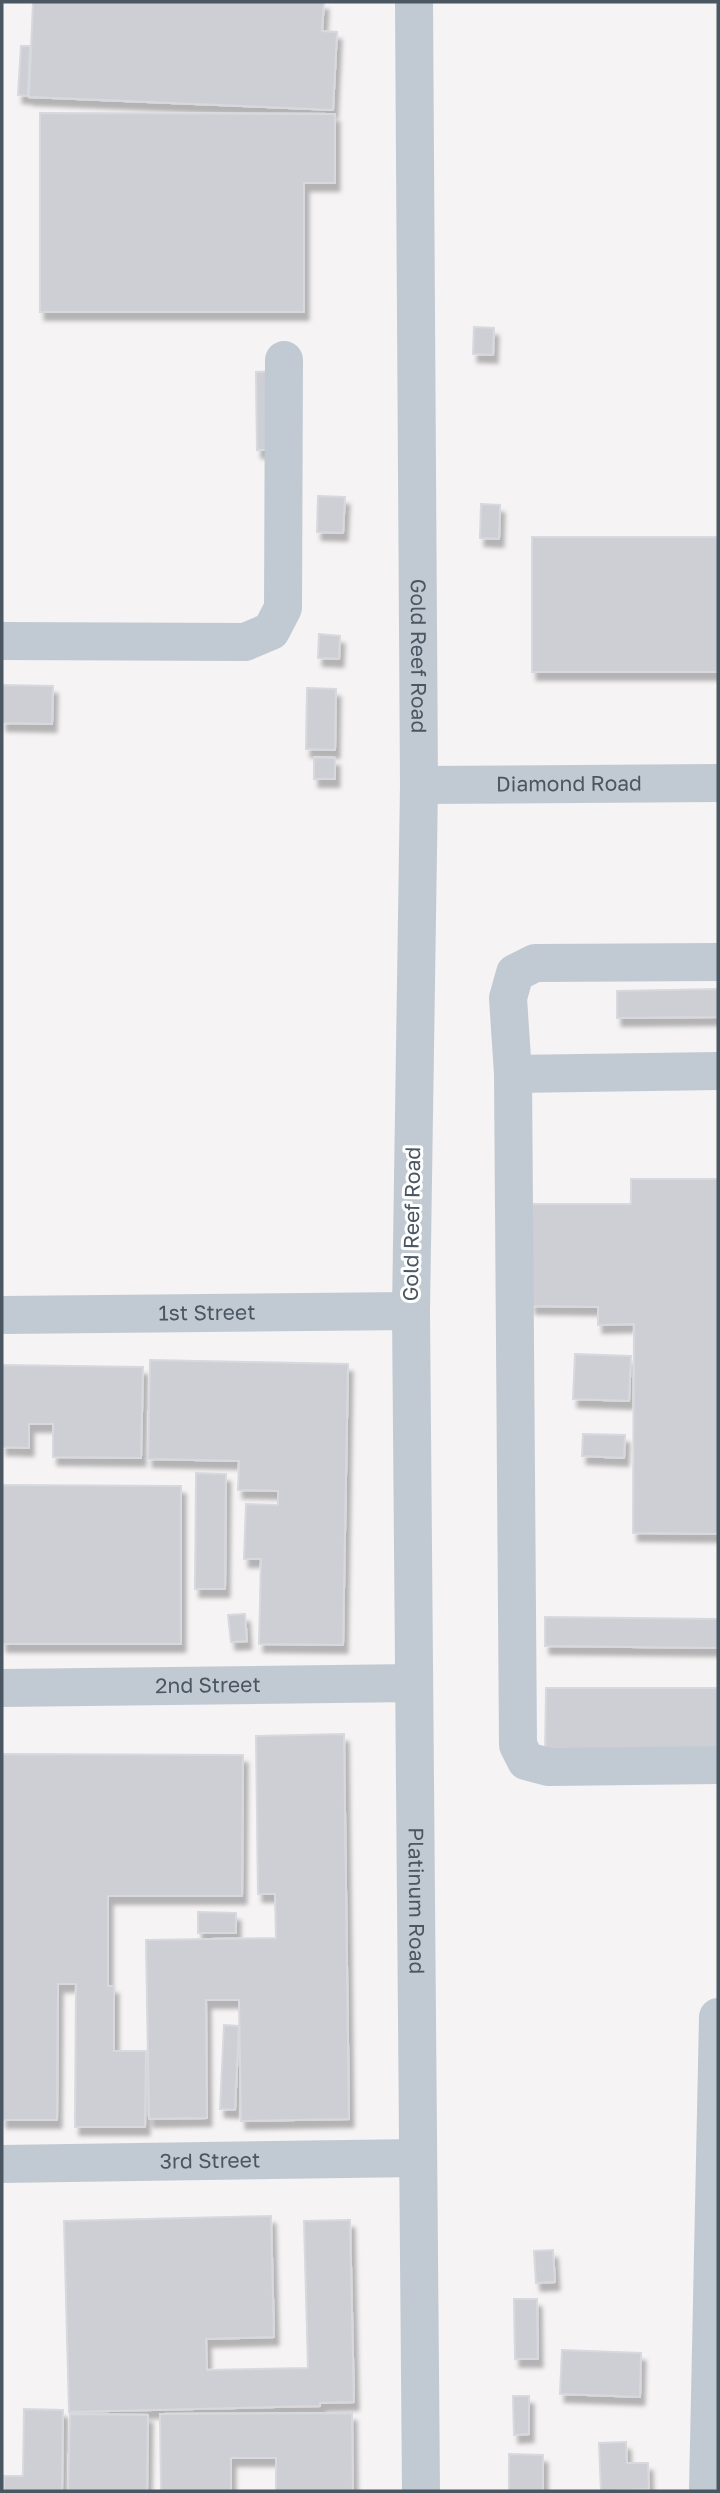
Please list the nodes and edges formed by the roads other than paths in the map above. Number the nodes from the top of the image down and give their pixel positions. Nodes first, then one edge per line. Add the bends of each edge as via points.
1 (414, 2) edge
2 (284, 360) dead end
3 (2, 641) edge
4 (718, 782) edge
5 (419, 785) junction
6 (718, 962) edge
7 (718, 1071) edge
8 (513, 1074) junction
9 (411, 1311) junction
10 (2, 1315) edge
11 (414, 1683) junction
12 (2, 1688) edge
13 (718, 1765) edge
14 (718, 2017) edge
15 (717, 2092) edge
16 (418, 2158) junction
17 (2, 2164) edge
18 (421, 2491) edge
19 (708, 2491) edge

1 - 5 street, Gold Reef Road
2 - 3 street via 283,608 271,631 245,642
4 - 5 street, Diamond Road
5 - 9 street, Gold Reef Road
6 - 8 street via 535,963 515,972 509,998
7 - 8 street
8 - 13 street via 518,1745 526,1761 549,1768
9 - 10 street, 1st Street
9 - 11 street, Platinum Road
11 - 12 street, 2nd Street
11 - 16 street, Platinum Road
14 - 15 street
15 - 19 street
16 - 17 street, 3rd Street
16 - 18 street, Platinum Road

